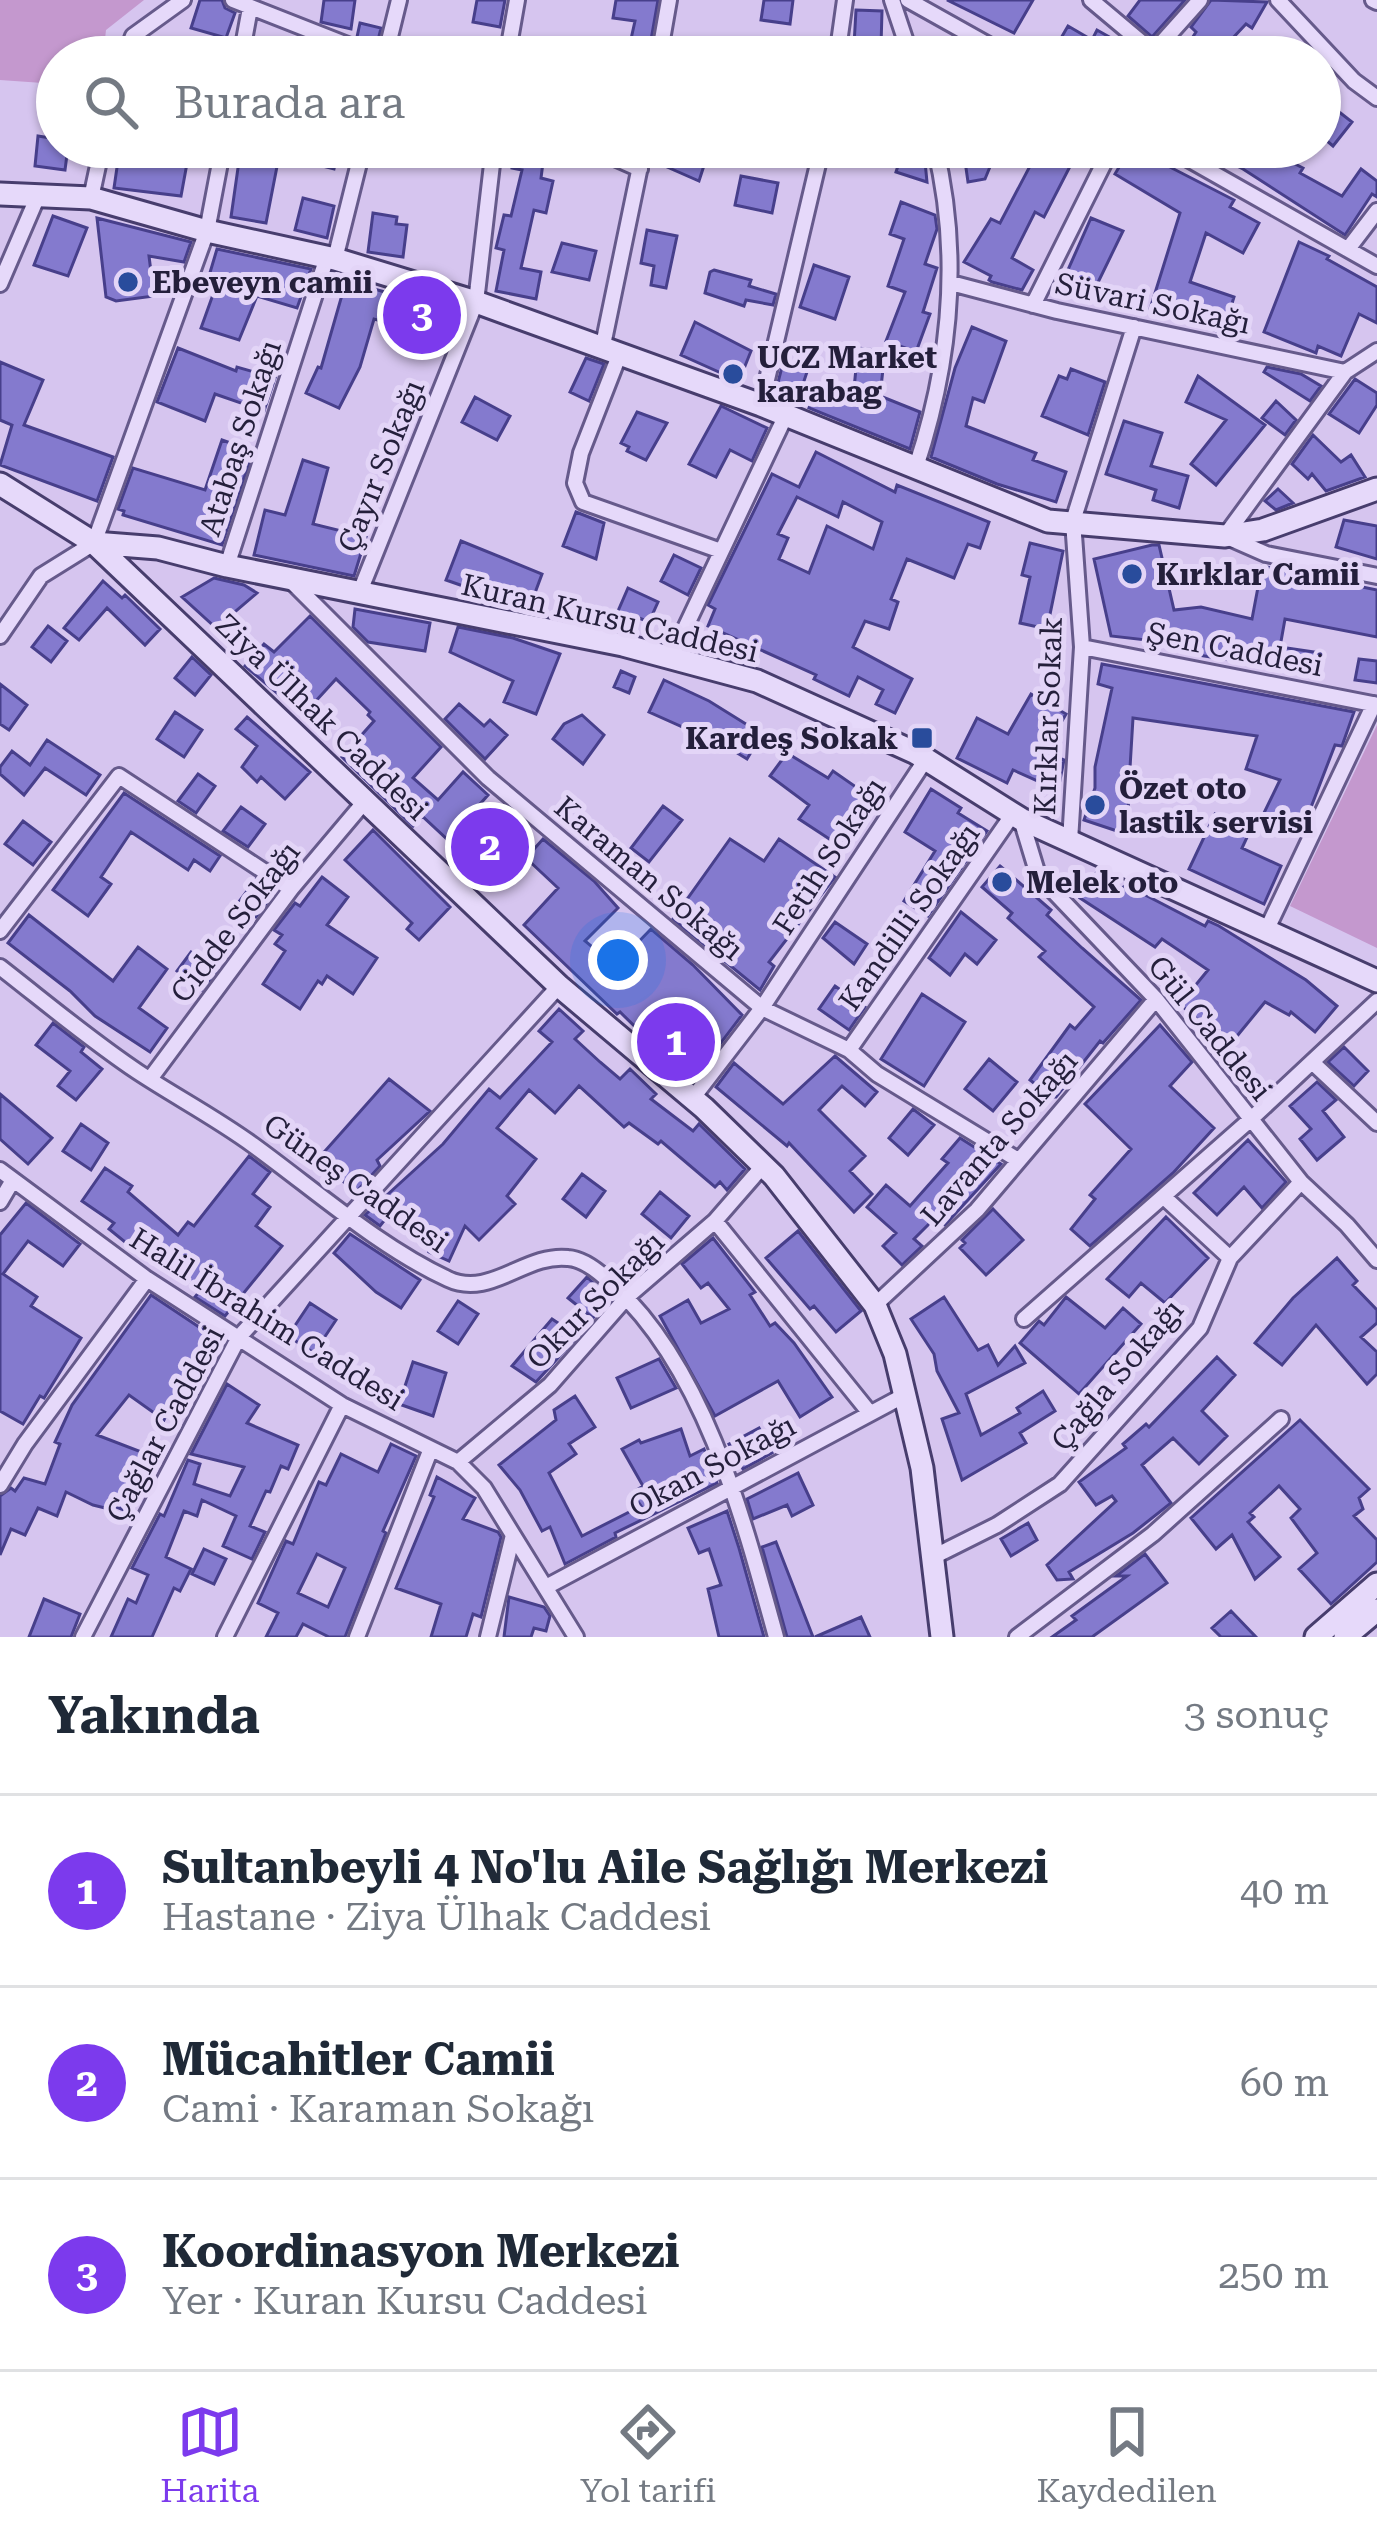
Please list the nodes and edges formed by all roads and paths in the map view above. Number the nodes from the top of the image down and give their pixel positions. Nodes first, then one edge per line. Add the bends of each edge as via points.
1 (183, 0) edge
2 (232, 0) edge
3 (399, 0) edge
4 (517, 0) edge
5 (669, 0) edge
6 (845, 0) edge
7 (892, 0) edge
8 (908, 0) edge
9 (1090, 0) edge
10 (1200, 0) edge
11 (1278, 0) edge
12 (250, 8) junction
13 (133, 36) edge
14 (245, 36) edge
15 (325, 36) edge
16 (388, 36) edge
17 (511, 36) edge
18 (663, 36) edge
19 (840, 36) edge
20 (904, 36) edge
21 (972, 36) edge
22 (1130, 36) edge
23 (1168, 36) edge
24 (1312, 36) edge
25 (1341, 67) edge
26 (1377, 98) edge
27 (97, 168) edge
28 (220, 168) edge
29 (357, 168) edge
30 (492, 168) edge
31 (636, 168) edge
32 (817, 168) edge
33 (939, 168) edge
34 (1102, 168) edge
35 (1204, 168) edge
36 (640, 170) joint
37 (0, 194) edge
38 (37, 198) junction
39 (91, 198) junction
40 (1377, 211) edge
41 (208, 231) junction
42 (1348, 249) junction
43 (331, 258) junction
44 (1377, 266) edge
45 (0, 284) edge
46 (951, 284) junction
47 (476, 302) junction
48 (1033, 305) junction
49 (1134, 327) junction
50 (611, 349) junction
51 (1377, 351) edge
52 (1345, 372) junction
53 (761, 405) junction
54 (785, 417) junction
55 (916, 467) junction
56 (0, 484) edge
57 (1377, 489) edge
58 (1073, 521) junction
59 (1225, 536) junction
60 (94, 543) junction
61 (721, 551) junction
62 (227, 566) junction
63 (1377, 576) edge
64 (290, 580) junction
65 (359, 594) junction
66 (0, 636) edge
67 (1082, 647) junction
68 (671, 658) junction
69 (1376, 705) edge
70 (926, 759) junction
71 (367, 800) junction
72 (1017, 817) junction
73 (1070, 842) junction
74 (291, 889) junction
75 (1267, 928) junction
76 (0, 931) edge
77 (0, 967) edge
78 (1377, 981) edge
79 (560, 986) junction
80 (1156, 999) junction
81 (1377, 1001) edge
82 (762, 1008) junction
83 (849, 1050) junction
84 (1312, 1062) junction
85 (150, 1079) junction
86 (692, 1099) junction
87 (1251, 1119) junction
88 (1377, 1123) edge
89 (1018, 1160) junction
90 (762, 1167) junction
91 (0, 1170) edge
92 (13, 1180) junction
93 (1301, 1182) junction
94 (1164, 1196) junction
95 (0, 1202) edge
96 (350, 1215) junction
97 (715, 1221) junction
98 (1230, 1258) junction
99 (1377, 1260) edge
100 (146, 1279) junction
101 (626, 1297) junction
102 (875, 1305) junction
103 (1024, 1319) dead end
104 (238, 1336) junction
105 (905, 1395) junction
106 (342, 1405) junction
107 (869, 1412) junction
108 (1281, 1419) dead end
109 (430, 1451) junction
110 (458, 1462) junction
111 (0, 1486) edge
112 (732, 1486) junction
113 (513, 1535) junction
114 (931, 1558) junction
115 (1377, 1584) edge
116 (546, 1587) junction
117 (1377, 1610) edge
118 (83, 1637) edge
119 (226, 1637) edge
120 (356, 1637) edge
121 (488, 1637) edge
122 (576, 1637) edge
123 (776, 1637) edge
124 (942, 1637) edge
125 (1017, 1637) edge
126 (1316, 1637) edge
127 (1345, 1637) edge

1 - 13 street
2 - 12 street
3 - 16 street
4 - 17 street
5 - 18 street
6 - 19 street
7 - 20 street
8 - 21 street
9 - 22 street
10 - 23 street
11 - 24 street
12 - 14 street
12 - 15 street
25 - 26 street
27 - 39 street
28 - 41 street
29 - 43 street, Atabaş Sokağı
30 - 47 street, Çayır Sokağı
31 - 36 street
32 - 53 street
33 - 46 street
34 - 48 street
35 - 42 street
36 - 50 street
37 - 38 street
38 - 39 street
38 - 45 street
39 - 41 street
40 - 42 street
41 - 43 street
41 - 60 street
42 - 44 street
43 - 47 street
43 - 62 street, Atabaş Sokağı
46 - 48 street, Süvari Sokağı
46 - 55 street via 934,412
47 - 50 street
47 - 65 street, Çayır Sokağı
48 - 49 street, Süvari Sokağı
49 - 52 street, Süvari Sokağı
49 - 58 street
50 - 53 street
50 - 61 street via 580,454 575,483 584,502
51 - 52 street
52 - 59 street
53 - 54 street
54 - 55 street
54 - 61 street
55 - 58 street via 1048,521
56 - 60 street, Kuran Kursu Caddesi
57 - 59 street
58 - 59 street
58 - 67 street, Kırklar Sokak
59 - 63 street via 1266,554
60 - 62 street, Kuran Kursu Caddesi
60 - 66 street via 41,576
60 - 71 street, Ziya Ülhak Caddesi
61 - 68 street
62 - 64 street, Kuran Kursu Caddesi
64 - 65 street, Kuran Kursu Caddesi
64 - 82 street, Karaman Sokağı via 488,778
65 - 68 street, Kuran Kursu Caddesi
67 - 69 street, Şen Caddesi
67 - 73 street, Kırklar Sokak
68 - 70 street, Kuran Kursu Caddesi via 757,681
69 - 75 street
70 - 72 street, Kuran Kursu Caddesi
70 - 82 street, Fetih Sokağı
71 - 74 street, Cidde Sokağı
71 - 79 street, Ziya Ülhak Caddesi
72 - 73 street, Kuran Kursu Caddesi
72 - 80 street, Gül Caddesi via 1038,875
72 - 83 street, Kandilli Sokağı
73 - 75 street, Kuran Kursu Caddesi
74 - 76 street via 119,776
74 - 85 street, Cidde Sokağı
75 - 78 street, Kuran Kursu Caddesi
77 - 85 street, Güneş Caddesi
79 - 86 street, Ziya Ülhak Caddesi
79 - 96 street, Çağlar Caddesi
80 - 87 street, Gül Caddesi
80 - 89 street, Lavanta Sokağı
81 - 84 street
82 - 83 street, Karaman Sokağı
82 - 86 street, Fetih Sokağı
83 - 89 street, Karaman Sokağı
84 - 87 street
84 - 88 street
85 - 96 street, Güneş Caddesi
86 - 90 street, Ziya Ülhak Caddesi
87 - 93 street, Gül Caddesi
87 - 94 street
89 - 102 street, Lavanta Sokağı
90 - 97 street, Okur Sokağı
90 - 102 street, Ziya Ülhak Caddesi
91 - 92 street, Halil İbrahim Caddesi
92 - 95 street
92 - 100 street, Halil İbrahim Caddesi
93 - 98 street, Çağla Sokağı
93 - 99 street, Gül Caddesi
94 - 98 street
94 - 103 street
96 - 101 street, Güneş Caddesi via 452,1282 483,1285 533,1260 572,1257
96 - 104 street, Çağlar Caddesi
97 - 101 street, Okur Sokağı
97 - 107 street
98 - 114 street, Çağla Sokağı via 1200,1328 1060,1484
100 - 104 street, Halil İbrahim Caddesi
100 - 111 street
101 - 110 street, Okur Sokağı via 550,1385
101 - 112 street, Güneş Caddesi via 697,1403
102 - 105 street, Ziya Ülhak Caddesi
104 - 106 street, Halil İbrahim Caddesi
104 - 118 street, Çağlar Caddesi
105 - 107 street, Okan Sokağı
105 - 114 street, Ziya Ülhak Caddesi
106 - 109 street, Halil İbrahim Caddesi
106 - 119 street
107 - 112 street, Okan Sokağı
108 - 125 street via 1153,1534
109 - 110 street, Halil İbrahim Caddesi
109 - 120 street
110 - 113 street, Halil İbrahim Caddesi
112 - 116 street, Okan Sokağı
112 - 123 street, Güneş Caddesi
113 - 116 street, Halil İbrahim Caddesi
113 - 121 street
114 - 124 street, Ziya Ülhak Caddesi
115 - 126 street
116 - 122 street, Halil İbrahim Caddesi
117 - 127 street

